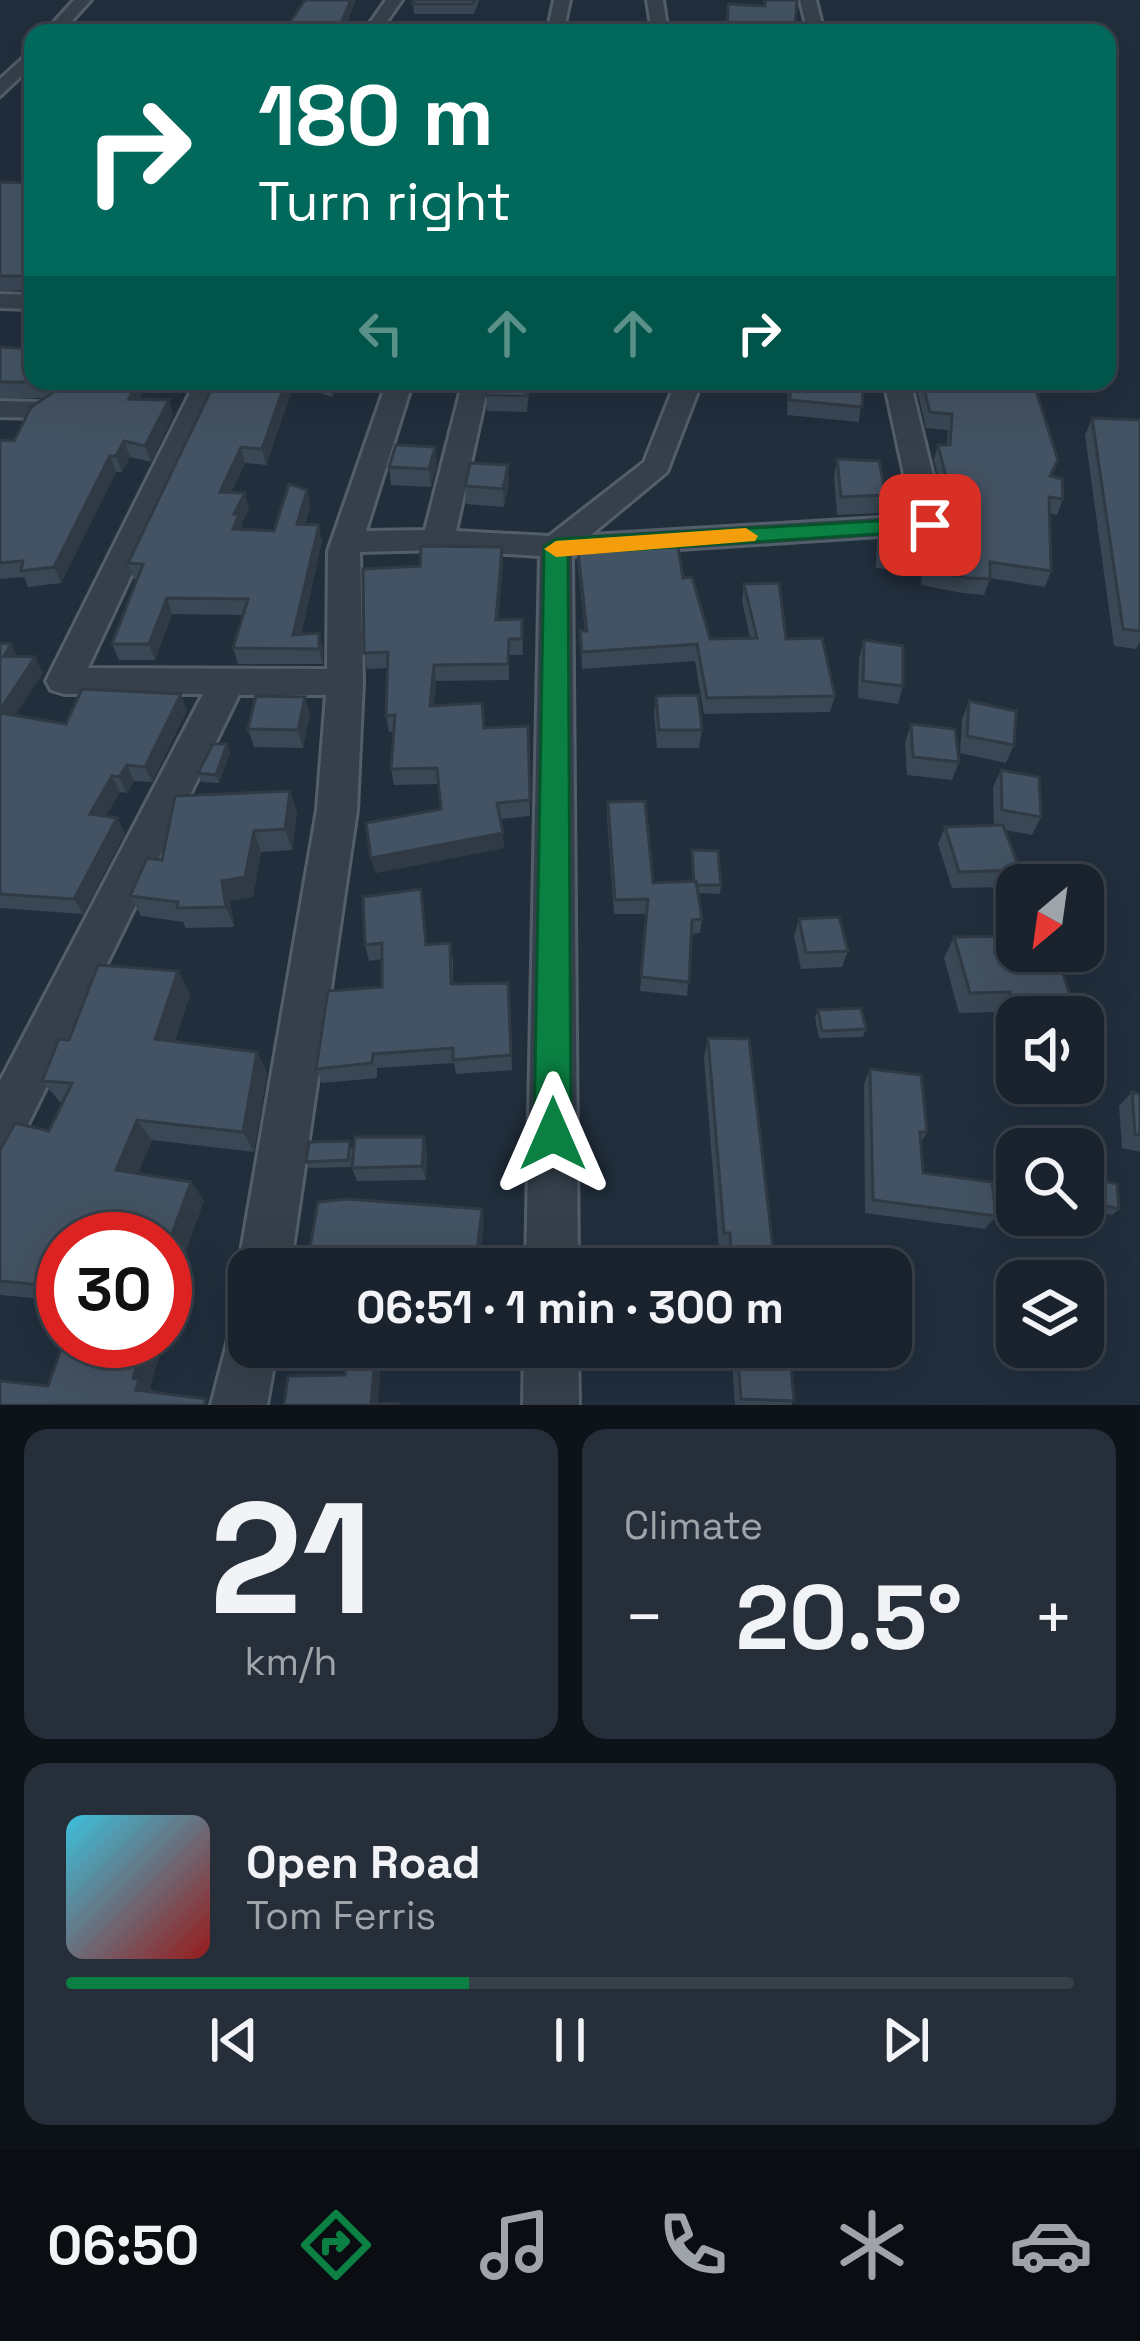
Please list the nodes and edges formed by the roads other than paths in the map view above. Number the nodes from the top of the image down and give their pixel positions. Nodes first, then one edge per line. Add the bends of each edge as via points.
1 (83, 0) edge
2 (60, 24) edge
3 (24, 64) edge
4 (0, 90) edge
5 (204, 390) edge
6 (397, 390) edge
7 (474, 390) edge
8 (686, 390) edge
9 (899, 390) edge
10 (0, 409) edge
11 (40, 410) edge
12 (438, 540) junction
13 (347, 542) junction
14 (556, 547) junction
15 (345, 682) junction
16 (226, 685) junction
17 (0, 1130) edge
18 (267, 1248) edge
19 (552, 1248) edge
20 (246, 1368) edge
21 (551, 1368) edge
22 (239, 1405) edge
23 (551, 1405) edge

1 - 2 street
3 - 4 street
5 - 16 street via 64,681
6 - 13 street
7 - 12 street
8 - 14 street via 657,466
9 - 14 street via 930,525
10 - 11 street
12 - 13 street
12 - 14 street
13 - 15 street
14 - 19 street
15 - 16 street
15 - 18 street via 337,810
16 - 17 street
20 - 22 street
21 - 23 street

